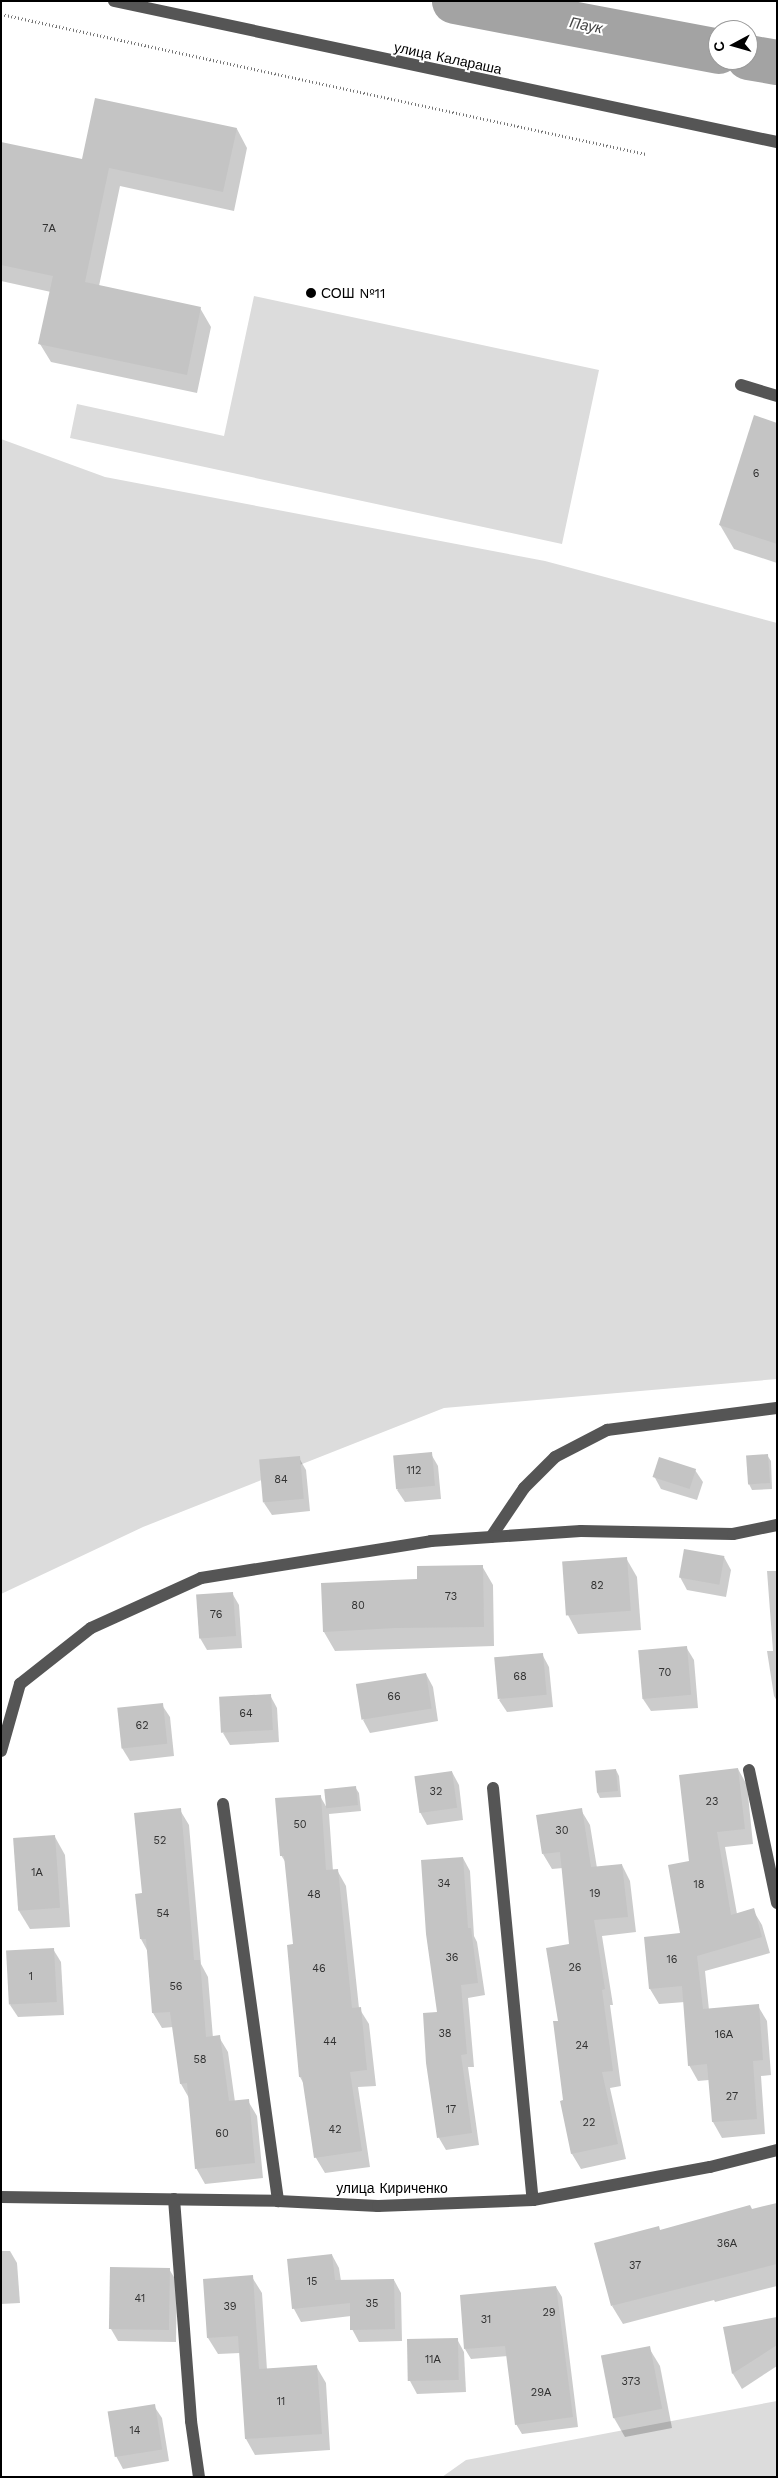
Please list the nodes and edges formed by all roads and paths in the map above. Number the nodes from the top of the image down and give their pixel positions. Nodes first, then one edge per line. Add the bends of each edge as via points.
1 (114, 1) edge
2 (1, 14) edge
3 (777, 142) edge
4 (646, 154) dead end
5 (741, 385) dead end
6 (777, 396) edge
7 (777, 1408) edge
8 (777, 1525) edge
9 (491, 1537) junction
10 (1, 1751) edge
11 (749, 1770) dead end
12 (493, 1788) dead end
13 (223, 1804) dead end
14 (777, 1903) edge
15 (777, 2150) edge
16 (1, 2196) edge
17 (174, 2199) junction
18 (533, 2200) junction
19 (278, 2201) junction
20 (199, 2477) edge

1 - 3 street, улица Калараша
2 - 4 path
5 - 6 street
7 - 9 street via 607,1430 555,1456 524,1488
8 - 9 street via 733,1534 581,1531
9 - 10 street via 431,1541 201,1578 91,1628 20,1684
11 - 14 street
12 - 18 street
13 - 19 street
15 - 18 street, улица Кириченко via 710,2167
16 - 17 street, улица Кириченко
17 - 19 street, улица Кириченко
17 - 20 street via 191,2421
18 - 19 street, улица Кириченко via 378,2206

